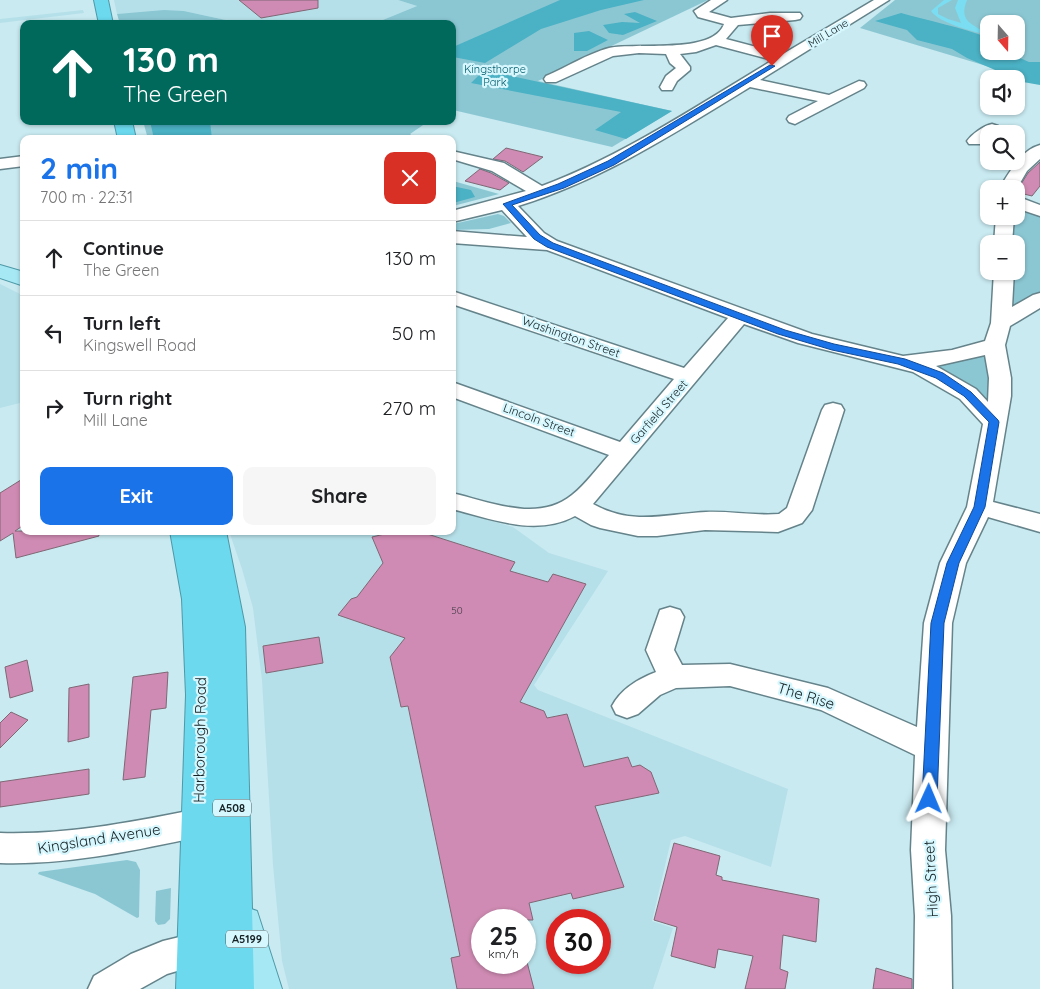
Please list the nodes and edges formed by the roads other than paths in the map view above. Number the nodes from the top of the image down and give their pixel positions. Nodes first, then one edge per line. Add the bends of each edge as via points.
1 (101, 0) edge
2 (721, 0) edge
3 (883, 0) edge
4 (795, 16) dead end
5 (105, 20) edge
6 (731, 22) junction
7 (715, 40) junction
8 (672, 51) junction
9 (784, 59) junction
10 (552, 79) dead end
11 (747, 82) junction
12 (859, 86) dead end
13 (668, 87) dead end
14 (831, 100) junction
15 (795, 119) dead end
16 (486, 148) dead end
17 (1034, 150) edge
18 (456, 155) edge
19 (472, 159) junction
20 (20, 162) edge
21 (0, 164) edge
22 (1013, 180) edge
23 (541, 194) junction
24 (507, 204) junction
25 (1025, 205) edge
26 (1040, 211) edge
27 (456, 216) edge
28 (456, 220) edge
29 (456, 237) edge
30 (550, 245) junction
31 (0, 270) edge
32 (20, 271) edge
33 (20, 278) edge
34 (1003, 280) edge
35 (456, 298) edge
36 (1040, 299) edge
37 (740, 316) junction
38 (1001, 323) junction
39 (994, 345) junction
40 (901, 361) junction
41 (689, 377) junction
42 (456, 390) edge
43 (833, 410) dead end
44 (994, 422) junction
45 (625, 452) junction
46 (457, 495) edge
47 (576, 505) junction
48 (980, 507) junction
49 (1040, 523) edge
50 (185, 535) edge
51 (213, 535) edge
52 (670, 617) dead end
53 (673, 677) junction
54 (627, 706) dead end
55 (931, 748) junction
56 (215, 821) junction
57 (0, 848) edge
58 (233, 889) junction
59 (196, 950) junction
60 (107, 989) edge
61 (196, 989) edge
62 (234, 989) edge
63 (262, 989) edge
64 (933, 989) edge

1 - 5 highway
2 - 6 street via 700,11
3 - 9 street, Mill Lane
4 - 6 street
6 - 7 street via 730,30
7 - 8 street via 698,48
7 - 9 street
8 - 10 street via 638,48 609,53
8 - 13 street via 683,70 671,79
9 - 11 street, Mill Lane
11 - 14 street
11 - 23 street, Mill Lane via 624,156
12 - 14 street
14 - 15 street
16 - 19 street
17 - 22 street
18 - 19 street
19 - 23 street via 498,167
20 - 21 street
23 - 24 street, Mill Lane
24 - 27 street, Mill Lane
24 - 28 street via 486,215
24 - 30 street via 537,237
25 - 26 street
29 - 30 street
30 - 37 street
31 - 32 main road
31 - 33 main road
34 - 38 street
35 - 41 street, Washington Street
36 - 38 street
37 - 40 street via 805,339
37 - 41 street, Garfield Street
38 - 39 street
39 - 40 street via 950,356
39 - 44 street, High Street via 1000,396
40 - 44 street via 921,367 955,385
41 - 45 street, Garfield Street
42 - 45 street, Lincoln Street
43 - 47 street via 799,510 788,520 778,523 705,521 638,527 600,518
44 - 48 street, High Street
45 - 47 street, Garfield Street
46 - 47 street, Garfield Street via 525,519 554,515
48 - 49 street
48 - 55 street, High Street via 953,563 938,623
50 - 56 highway, Harborough Road / A508 via 197,599 202,695
51 - 56 highway, Harborough Road / A508 via 229,627
52 - 53 street via 660,650
53 - 54 street, The Rise via 649,687
53 - 55 street, The Rise via 730,675 828,700
55 - 64 street, High Street via 928,850 933,916
56 - 57 street, Kingsland Avenue via 62,848
56 - 58 highway, Harborough Road / A508
56 - 59 highway, Harborough Road / A508
58 - 62 highway, Harborough Road / A508
58 - 63 main road, A5199
59 - 60 street via 148,963
59 - 61 highway, Harborough Road / A508

